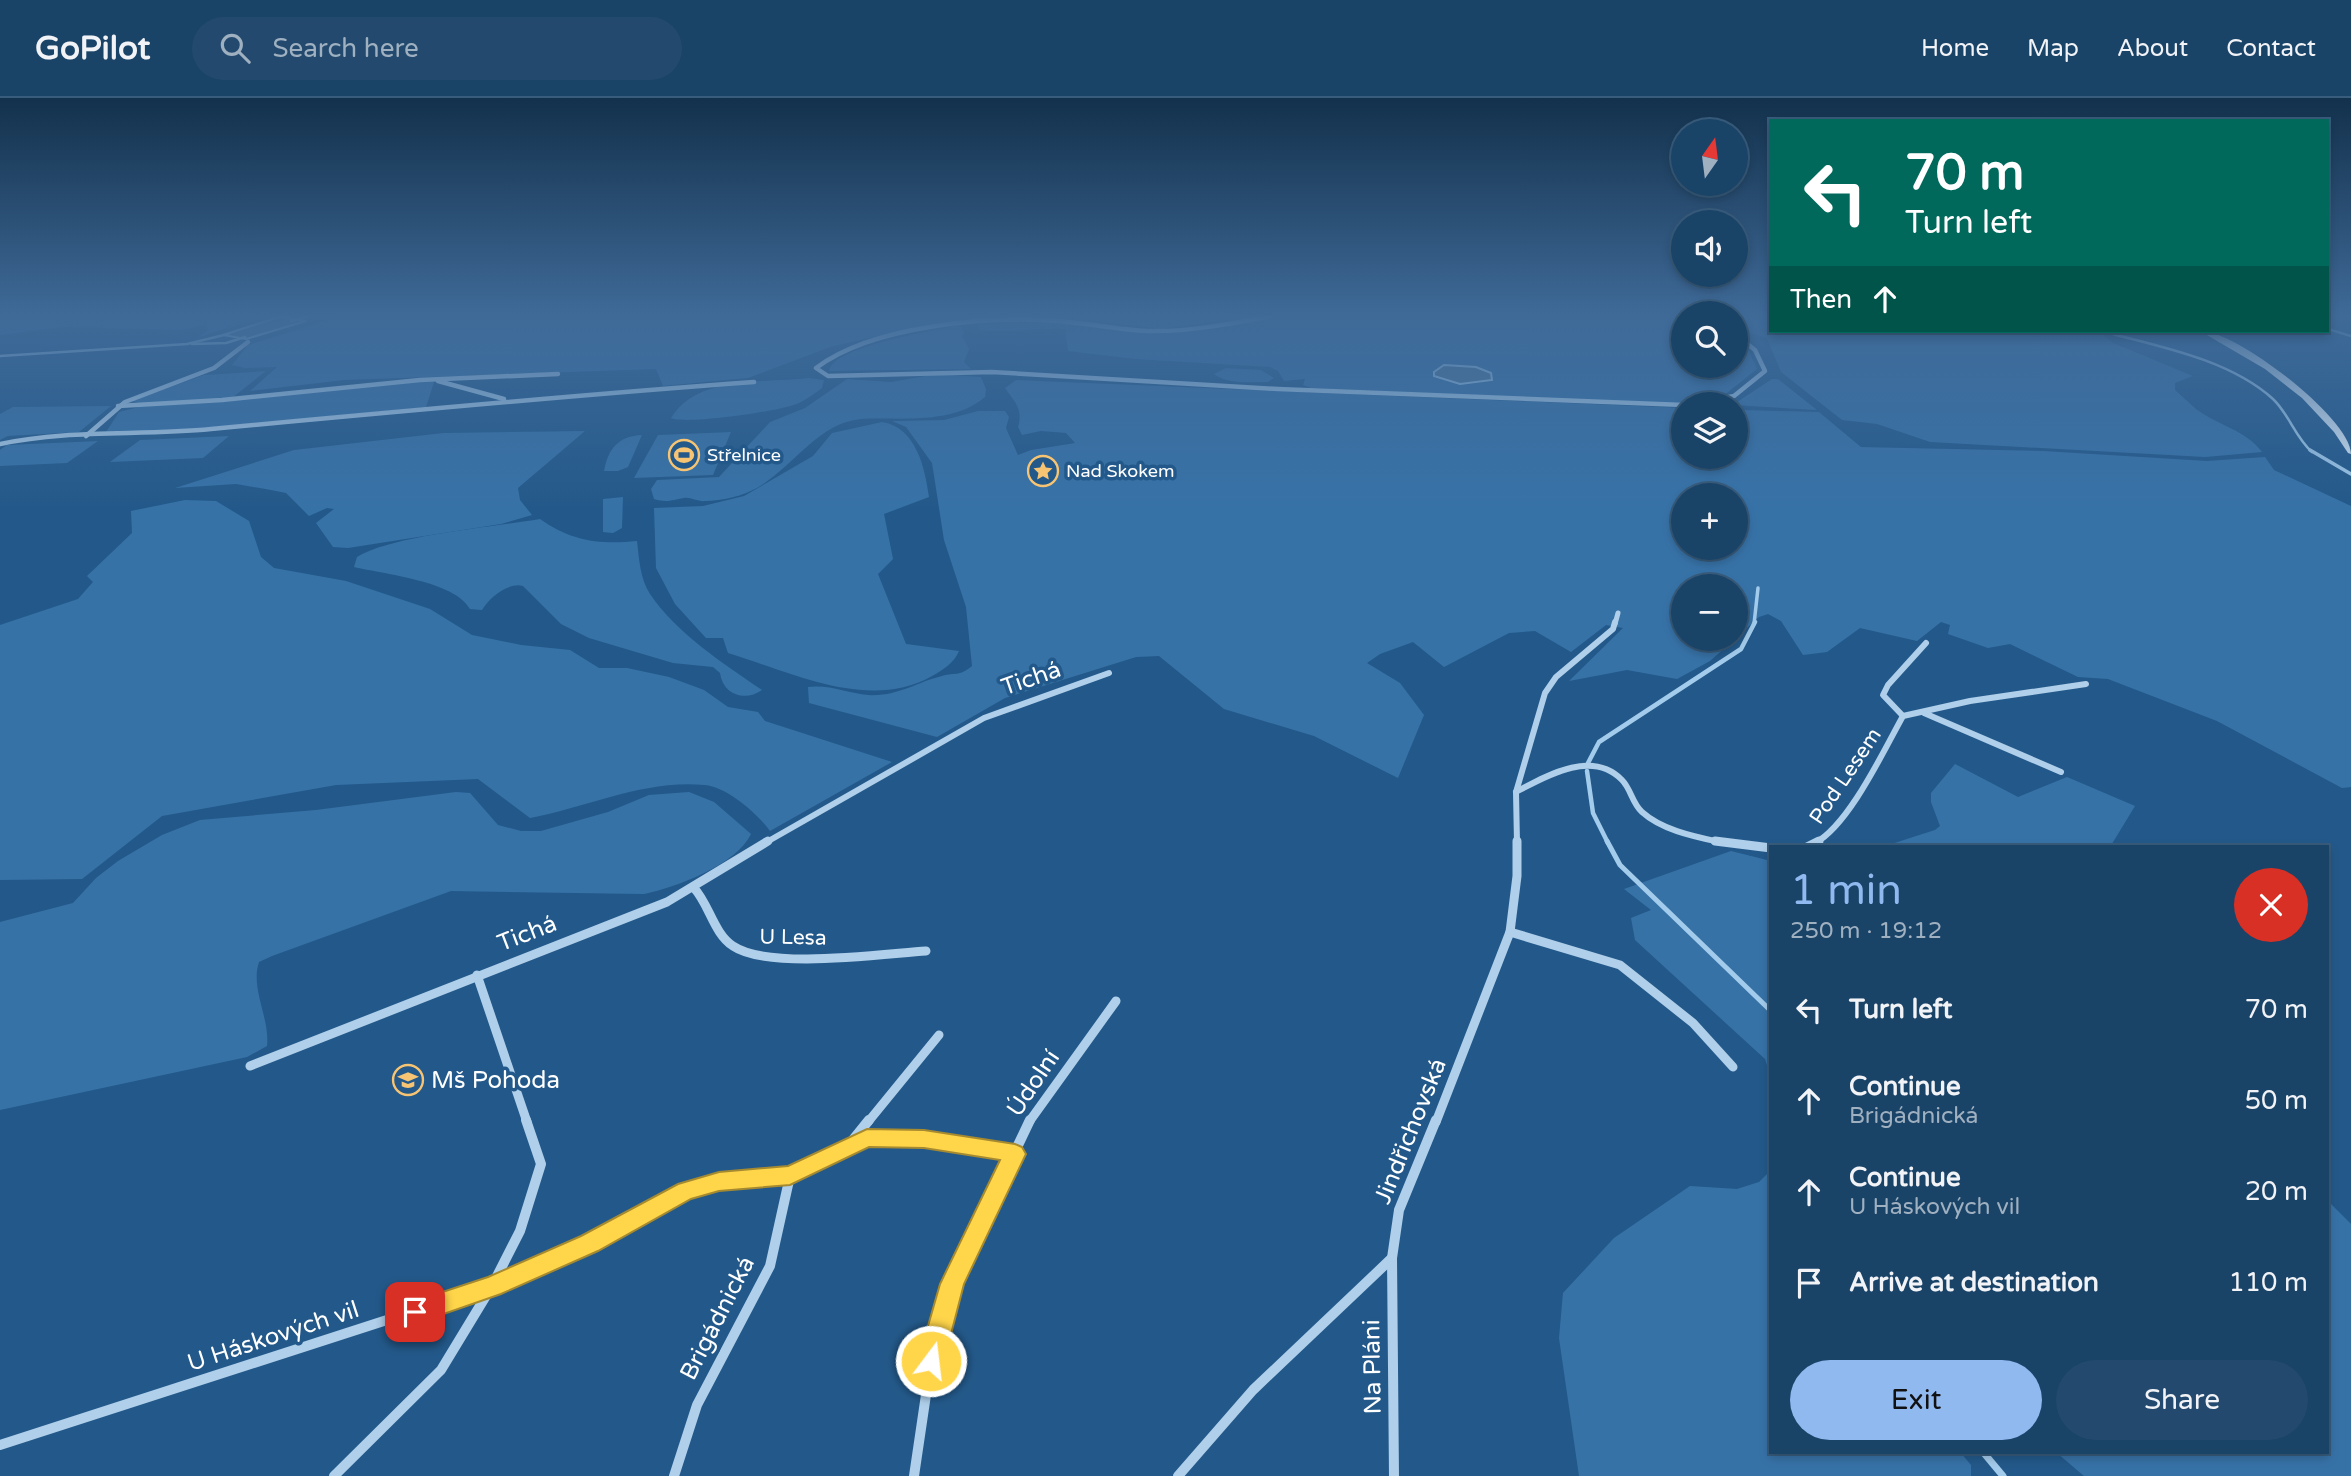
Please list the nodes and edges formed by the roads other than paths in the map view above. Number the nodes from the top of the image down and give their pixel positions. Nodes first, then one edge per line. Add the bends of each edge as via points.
1 (179, 380) edge
2 (420, 380) edge
3 (437, 380) edge
4 (1138, 380) edge
5 (1753, 380) edge
6 (2283, 380) edge
7 (754, 382) dead end
8 (1739, 392) edge
9 (515, 401) junction
10 (1671, 404) edge
11 (118, 406) junction
12 (86, 436) junction
13 (0, 444) edge
14 (2351, 451) edge
15 (1618, 613) dead end
16 (1926, 643) dead end
17 (1109, 673) dead end
18 (2085, 684) dead end
19 (1924, 712) junction
20 (1903, 716) junction
21 (2061, 772) dead end
22 (1516, 792) junction
23 (1811, 845) edge
24 (1769, 848) edge
25 (694, 888) junction
26 (1510, 932) junction
27 (926, 951) dead end
28 (477, 975) junction
29 (1116, 1000) dead end
30 (939, 1035) dead end
31 (250, 1066) dead end
32 (1733, 1067) dead end
33 (848, 1146) junction
34 (1015, 1154) junction
35 (790, 1176) junction
36 (1392, 1258) junction
37 (492, 1286) junction
38 (0, 1446) edge
39 (334, 1476) edge
40 (674, 1476) edge
41 (914, 1476) edge
42 (1178, 1476) edge
43 (1394, 1476) edge

1 - 11 street
2 - 11 street
3 - 9 street
4 - 10 street
5 - 8 street
6 - 14 street via 2318,405
7 - 9 street
9 - 12 street via 169,433
11 - 12 street
12 - 13 street
15 - 22 street, Jindřichovská via 1614,629 1556,677 1545,693
16 - 20 street, Pod Lesem via 1883,695
17 - 25 street, Tichá via 984,718 797,822
18 - 19 street, Pod Lesem
19 - 20 street, Pod Lesem
19 - 21 street
20 - 23 street, Pod Lesem via 1830,835
22 - 24 street via 1563,769 1604,770 1620,778 1635,806 1657,821 1688,833
22 - 26 street, Jindřichovská via 1517,876
25 - 27 street, U Lesa via 707,900 725,939 747,953 779,957
25 - 28 street, Tichá via 654,908
26 - 32 street via 1620,965 1693,1023
26 - 36 street, Jindřichovská via 1398,1210
28 - 31 street, Tichá
28 - 37 street via 541,1164 520,1231
29 - 34 street, Údolní via 1033,1114
30 - 33 street
33 - 34 street via 886,1137
33 - 35 street
34 - 41 street, Údolní via 952,1284 931,1361
35 - 37 street, U Háskových vil via 719,1182 686,1191 589,1243
35 - 40 street, Brigádnická via 770,1266 697,1405
36 - 42 street via 1342,1310 1267,1374 1202,1443
36 - 43 street, Na Pláni
37 - 38 street, U Háskových vil
37 - 39 street via 441,1370

